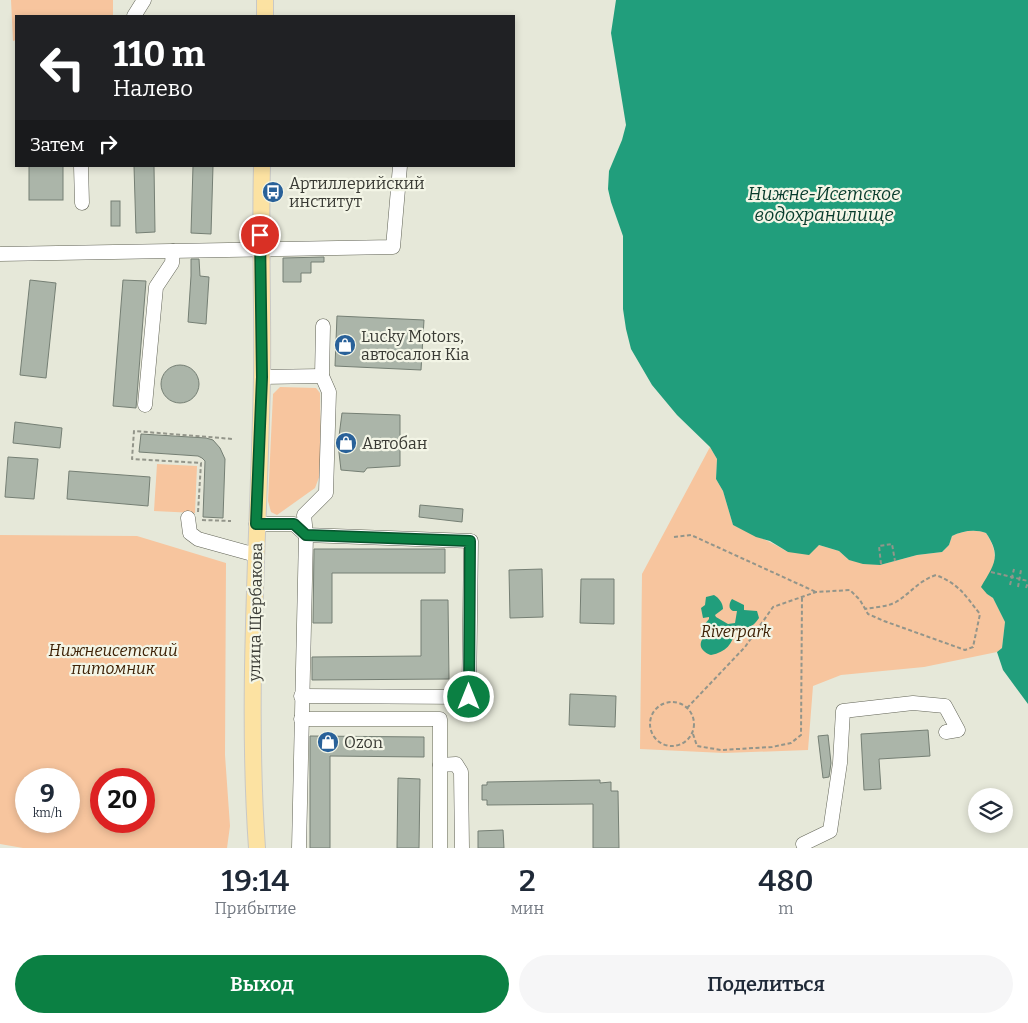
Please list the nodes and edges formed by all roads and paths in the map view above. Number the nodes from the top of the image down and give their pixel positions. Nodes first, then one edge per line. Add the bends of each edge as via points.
1 (144, 0) edge
2 (265, 0) edge
3 (135, 15) edge
4 (265, 15) edge
5 (81, 167) edge
6 (262, 167) edge
7 (400, 167) edge
8 (82, 203) dead end
9 (260, 249) junction
10 (173, 251) junction
11 (0, 254) edge
12 (323, 326) dead end
13 (322, 376) junction
14 (262, 377) junction
15 (145, 405) dead end
16 (233, 439) dead end
17 (196, 518) junction
18 (231, 521) dead end
19 (256, 524) junction
20 (306, 535) junction
21 (674, 537) dead end
22 (256, 555) junction
23 (895, 561) dead end
24 (881, 564) dead end
25 (1014, 568) dead end
26 (1022, 570) dead end
27 (991, 572) dead end
28 (1012, 577) junction
29 (1020, 579) junction
30 (1028, 580) edge
31 (1010, 585) dead end
32 (1018, 587) dead end
33 (1026, 588) dead end
34 (816, 592) junction
35 (802, 597) junction
36 (865, 609) junction
37 (301, 696) junction
38 (687, 708) junction
39 (301, 719) junction
40 (946, 732) dead end
41 (693, 734) junction
42 (440, 765) junction
43 (803, 844) dead end
44 (257, 848) edge
45 (299, 848) edge
46 (440, 848) edge
47 (462, 848) edge

1 - 3 lane
2 - 4 main road
5 - 8 lane
6 - 9 main road, улица Щербакова
7 - 9 lane via 393,247
9 - 10 lane
9 - 14 main road, улица Щербакова
10 - 11 lane
10 - 15 lane via 172,263 156,287
12 - 13 lane
13 - 14 lane
13 - 20 lane via 329,392 326,493 304,515
14 - 19 main road, улица Щербакова
16 - 17 path via 134,430 132,459 200,463
17 - 18 path
17 - 22 lane via 190,533 198,540
19 - 20 lane via 294,524
19 - 22 main road, улица Щербакова
20 - 37 lane
20 - 37 lane via 470,541 469,697
21 - 34 path via 691,536
22 - 44 main road, улица Щербакова via 253,777
23 - 24 path via 892,544 879,546
25 - 28 path
26 - 29 path
27 - 28 path
28 - 29 path
28 - 31 path
29 - 30 path
29 - 32 path
30 - 33 path
34 - 35 path
34 - 36 path via 850,590
35 - 38 path via 773,607 745,647
35 - 41 path via 801,735 791,743 772,747 721,750 697,746
36 - 36 path via 884,622 965,650 973,647 980,614 952,581 936,575 924,579 896,602
37 - 39 lane
38 - 41 path via 693,715
38 - 41 path via 679,703 661,705 654,711 650,729 654,738 670,747 679,746
39 - 42 lane via 440,720
39 - 45 lane
40 - 43 lane via 958,730 945,706 913,703 842,710 840,763 830,831
42 - 46 lane
42 - 47 lane via 456,764 461,772

